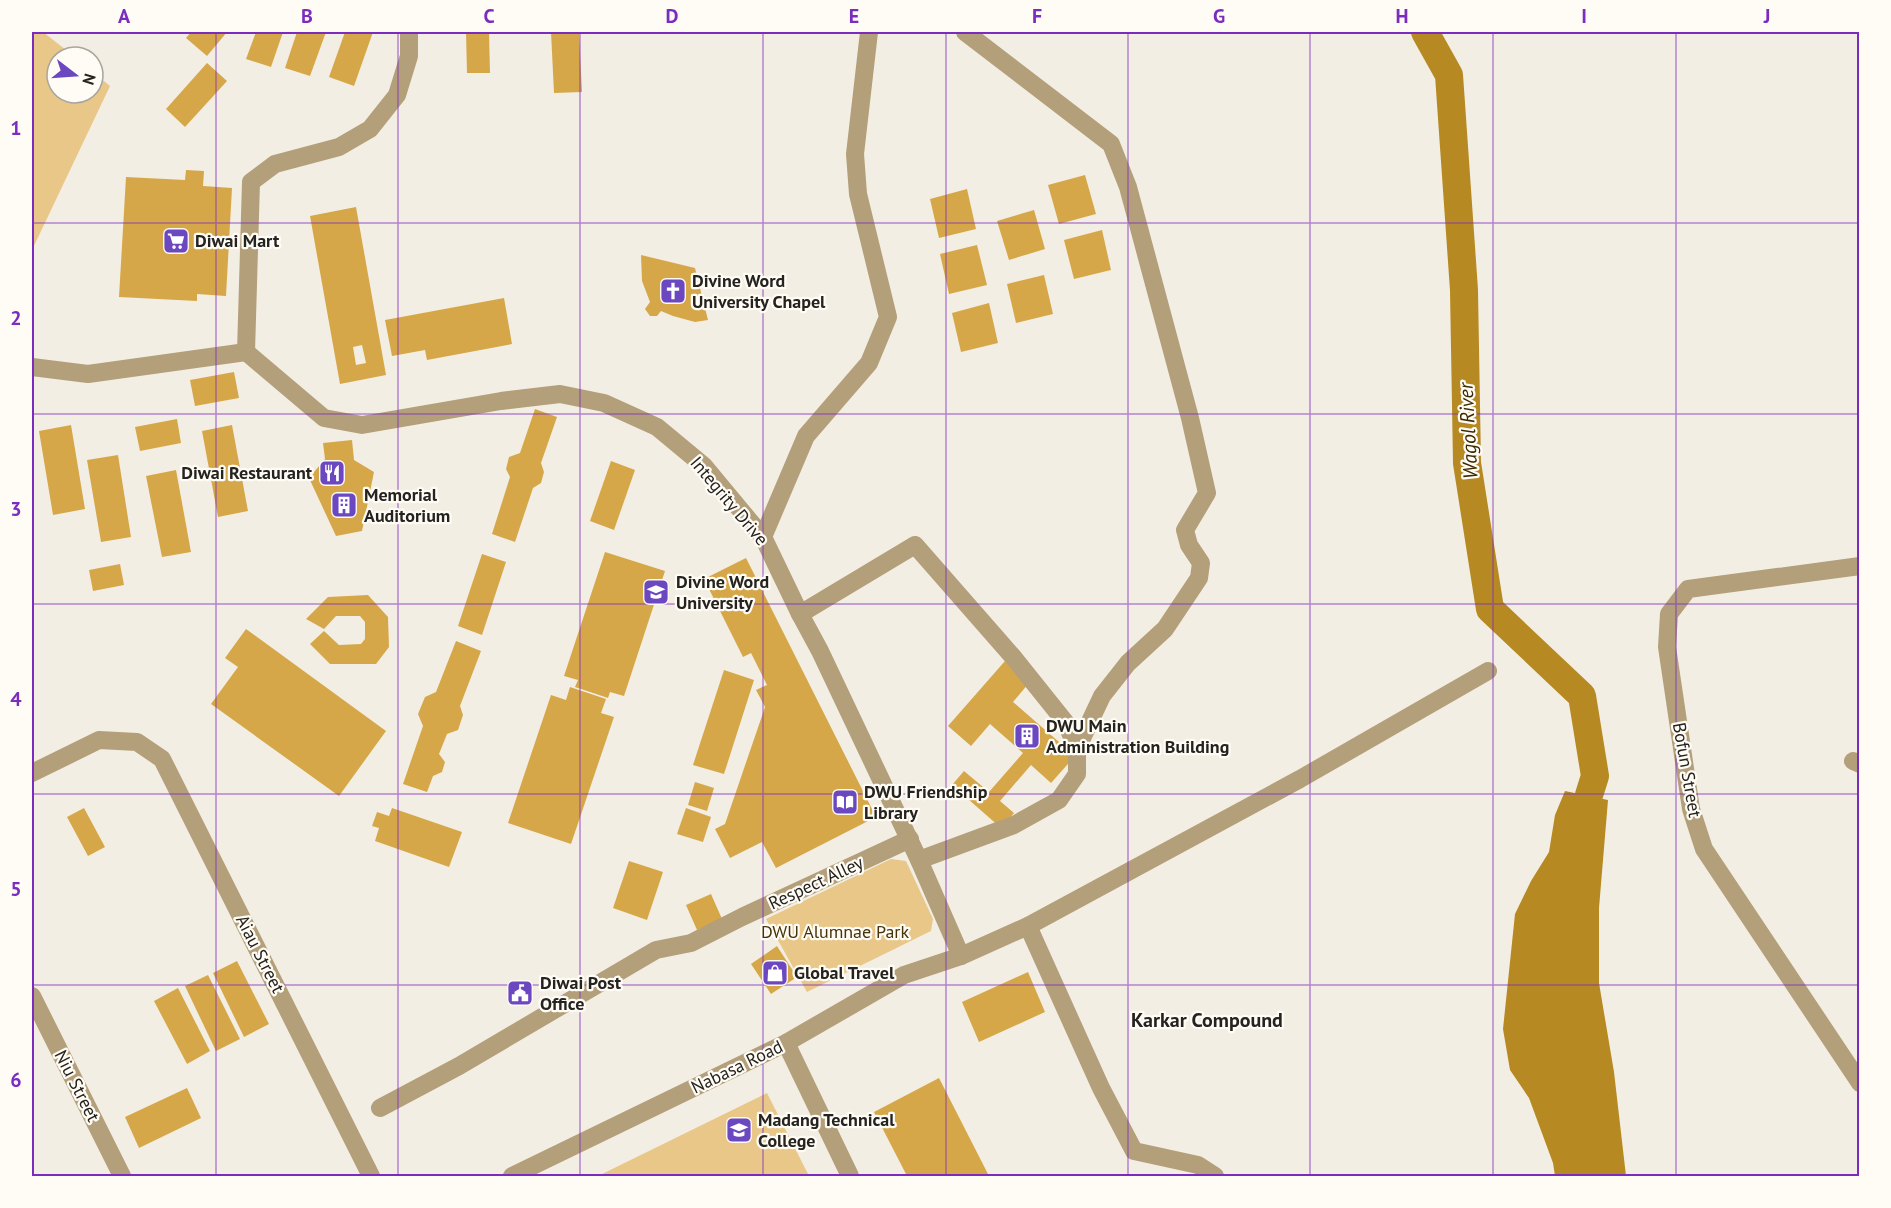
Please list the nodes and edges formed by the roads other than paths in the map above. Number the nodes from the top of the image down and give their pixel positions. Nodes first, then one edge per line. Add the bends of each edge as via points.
1 (409, 32) edge
2 (869, 32) edge
3 (965, 32) edge
4 (246, 352) junction
5 (32, 367) edge
6 (763, 537) junction
7 (1860, 566) edge
8 (801, 614) junction
9 (1488, 671) dead end
10 (1077, 749) junction
11 (32, 773) edge
12 (910, 839) junction
13 (919, 860) junction
14 (1028, 926) junction
15 (961, 956) junction
16 (32, 996) edge
17 (786, 1043) junction
18 (1860, 1083) edge
19 (380, 1108) dead end
20 (122, 1176) edge
21 (371, 1176) edge
22 (512, 1176) edge
23 (850, 1176) edge
24 (1215, 1176) edge

1 - 4 street via 409,56 396,95 370,129 339,147 275,164 251,182
2 - 6 street via 855,154 857,184 888,317 869,363 806,436
3 - 10 street via 1111,144 1128,187 1207,494 1185,530 1189,545 1202,563 1198,578 1165,629 1128,663 1101,696
4 - 5 street via 88,374
4 - 6 street, Integrity Drive via 324,418 362,425 560,394 604,403 657,427 704,466
6 - 8 street, Integrity Drive
7 - 18 street, Bofun Street via 1688,589 1668,614 1667,647 1690,809 1704,849
8 - 10 street via 915,545 1066,723
8 - 12 street, Integrity Drive
9 - 14 street, Nabasa Road via 1300,779
10 - 13 street via 1077,774 1059,800 1014,825
11 - 21 street, Aiau Street via 99,740 136,742 162,759
12 - 13 street, Integrity Drive
12 - 19 street, Respect Alley via 691,943 656,950
13 - 15 street, Integrity Drive
14 - 15 street, Nabasa Road
14 - 24 street via 1101,1088 1134,1151 1198,1165
15 - 17 street, Nabasa Road via 904,975
16 - 20 street, Niu Street
17 - 22 street, Nabasa Road
17 - 23 street

